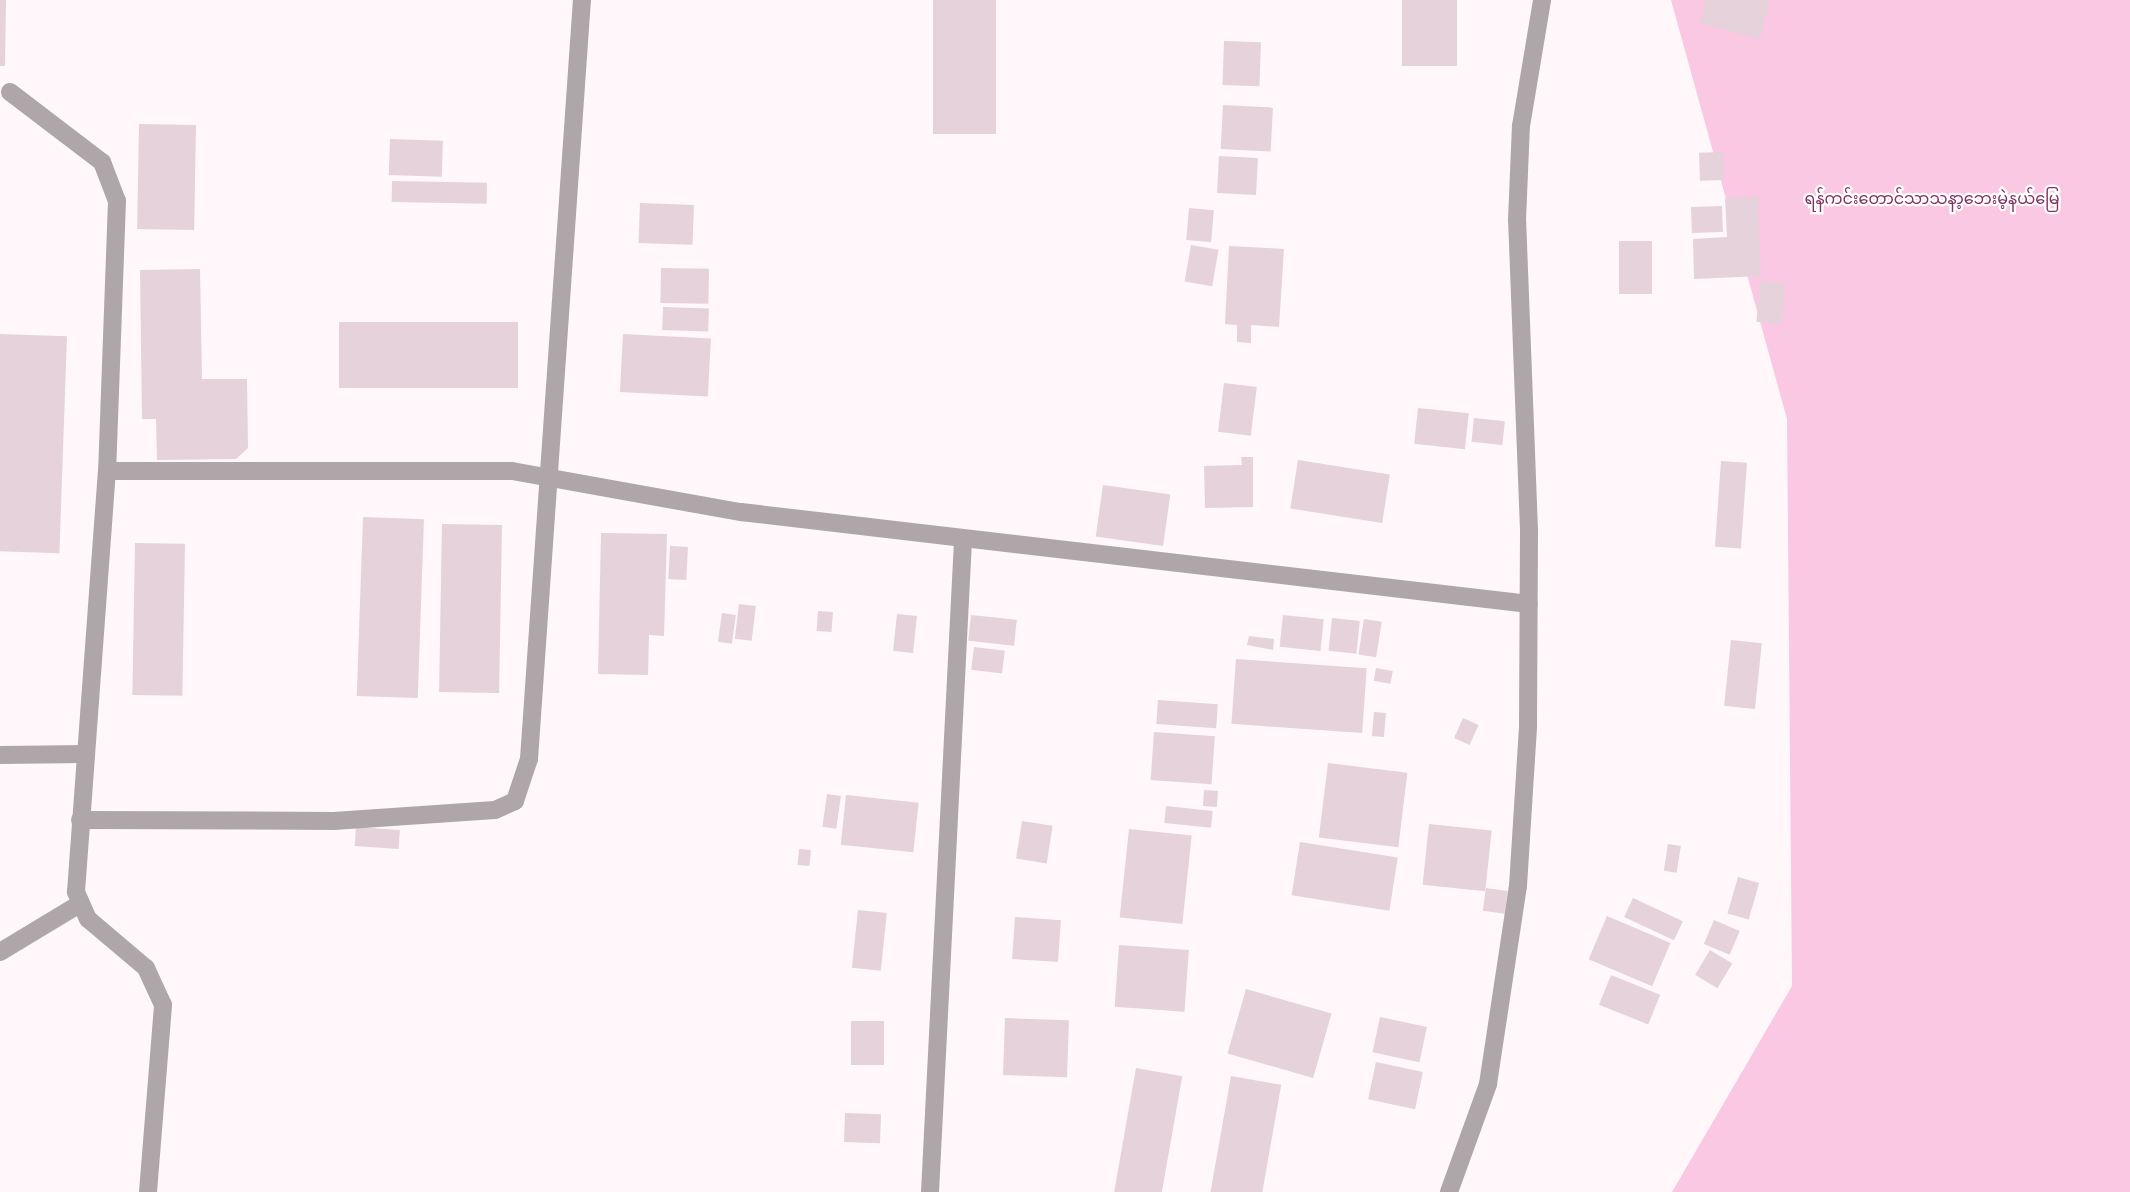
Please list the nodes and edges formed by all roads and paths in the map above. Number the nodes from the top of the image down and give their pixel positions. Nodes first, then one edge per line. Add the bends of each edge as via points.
1 (582, 0) edge
2 (1542, 0) edge
3 (10, 92) dead end
4 (107, 471) junction
5 (545, 477) junction
6 (963, 540) junction
7 (1529, 604) junction
8 (85, 754) junction
9 (0, 755) edge
10 (80, 820) junction
11 (78, 905) junction
12 (0, 952) edge
13 (148, 1192) edge
14 (930, 1192) edge
15 (1449, 1192) edge

1 - 5 street
2 - 7 street via 1521,126 1517,220
3 - 4 street via 102,162 117,201
4 - 5 street via 512,471
4 - 8 street
5 - 6 street via 741,512
5 - 10 street via 529,759 515,801 495,810 334,821
6 - 7 street
6 - 14 street
7 - 15 street via 1524,807 1505,991 1488,1084
8 - 9 street
8 - 10 street
10 - 11 street
11 - 12 street
11 - 13 street via 146,968 164,1005

